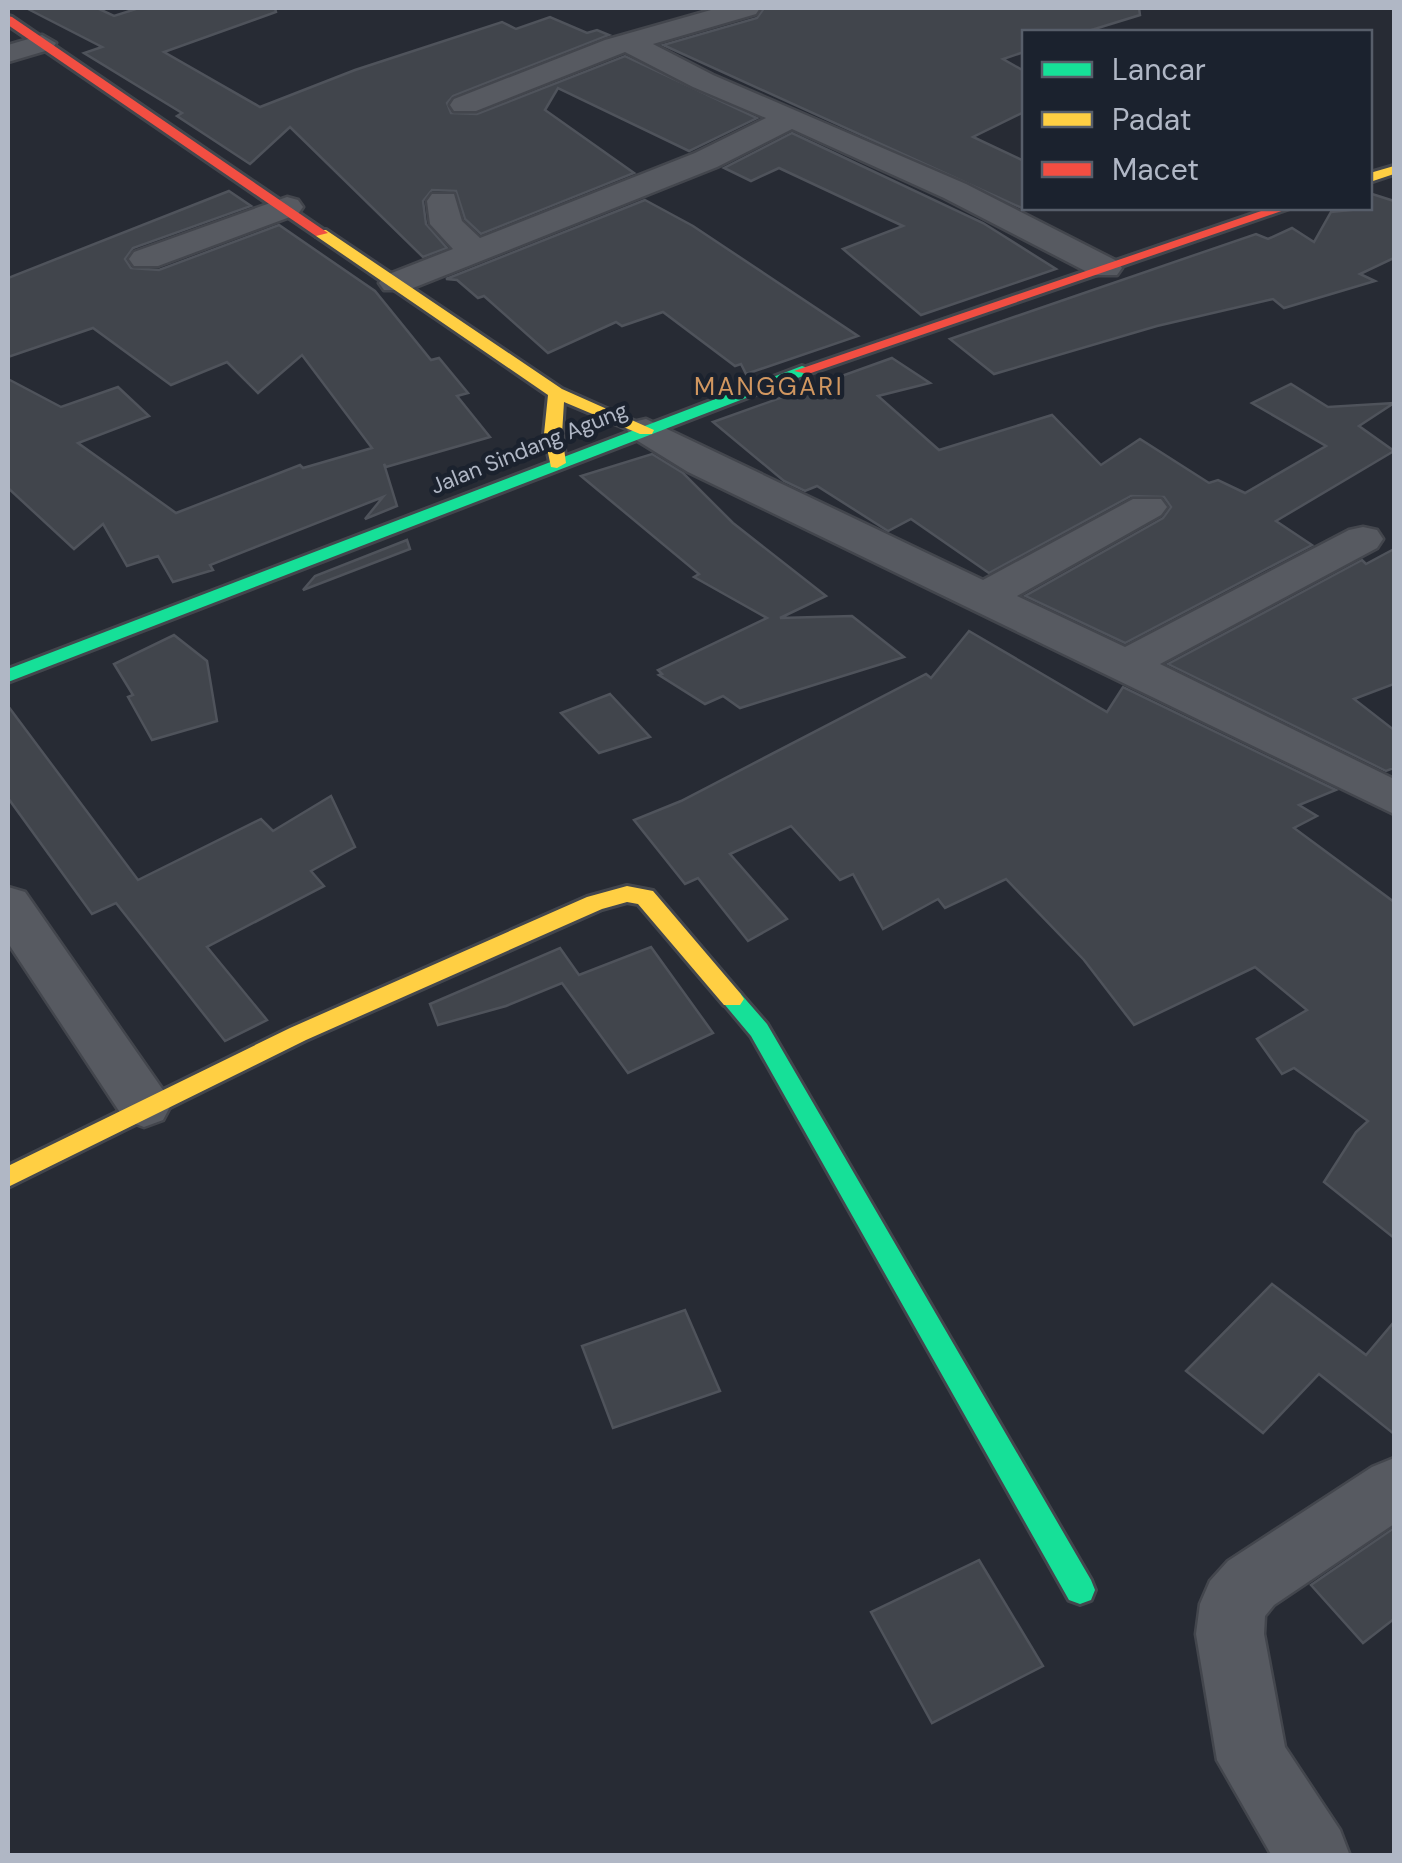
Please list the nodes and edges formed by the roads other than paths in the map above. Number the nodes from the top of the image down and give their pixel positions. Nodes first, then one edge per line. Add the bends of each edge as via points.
1 (746, 8) edge
2 (8, 20) edge
3 (630, 43) junction
4 (42, 44) junction
5 (8, 54) edge
6 (465, 106) dead end
7 (791, 117) junction
8 (443, 201) dead end
9 (287, 207) junction
10 (1013, 208) edge
11 (1278, 210) edge
12 (473, 250) junction
13 (146, 259) dead end
14 (1105, 268) junction
15 (396, 282) junction
16 (556, 393) junction
17 (646, 430) junction
18 (557, 463) junction
19 (1146, 506) dead end
20 (1363, 539) dead end
21 (984, 597) junction
22 (1126, 664) junction
23 (8, 676) edge
24 (1394, 798) edge
25 (8, 905) edge
26 (144, 1106) junction
27 (8, 1177) edge
28 (1394, 1488) edge
29 (1080, 1590) dead end
30 (1314, 1856) edge

1 - 3 street
2 - 4 main road, Jalan Sindang Agung
3 - 6 street
3 - 7 street
4 - 5 street
4 - 9 main road, Jalan Sindang Agung
7 - 10 street
7 - 12 street via 706,160
8 - 12 street via 446,224
9 - 13 street
9 - 15 main road, Jalan Sindang Agung
10 - 14 street
11 - 14 main road
12 - 15 street
14 - 17 main road
15 - 16 main road, Jalan Sindang Agung
16 - 17 main road, Jalan Sindang Agung
16 - 18 main road
17 - 18 main road, Jalan Sindang Agung
17 - 21 street via 702,464
18 - 23 main road, Jalan Sindang Agung
19 - 21 street
20 - 22 street
21 - 22 street
22 - 24 street
25 - 26 street
26 - 27 main road
26 - 29 main road via 595,903 627,894 645,897 758,1030
28 - 30 street via 1251,1583 1233,1604 1230,1634 1252,1760

